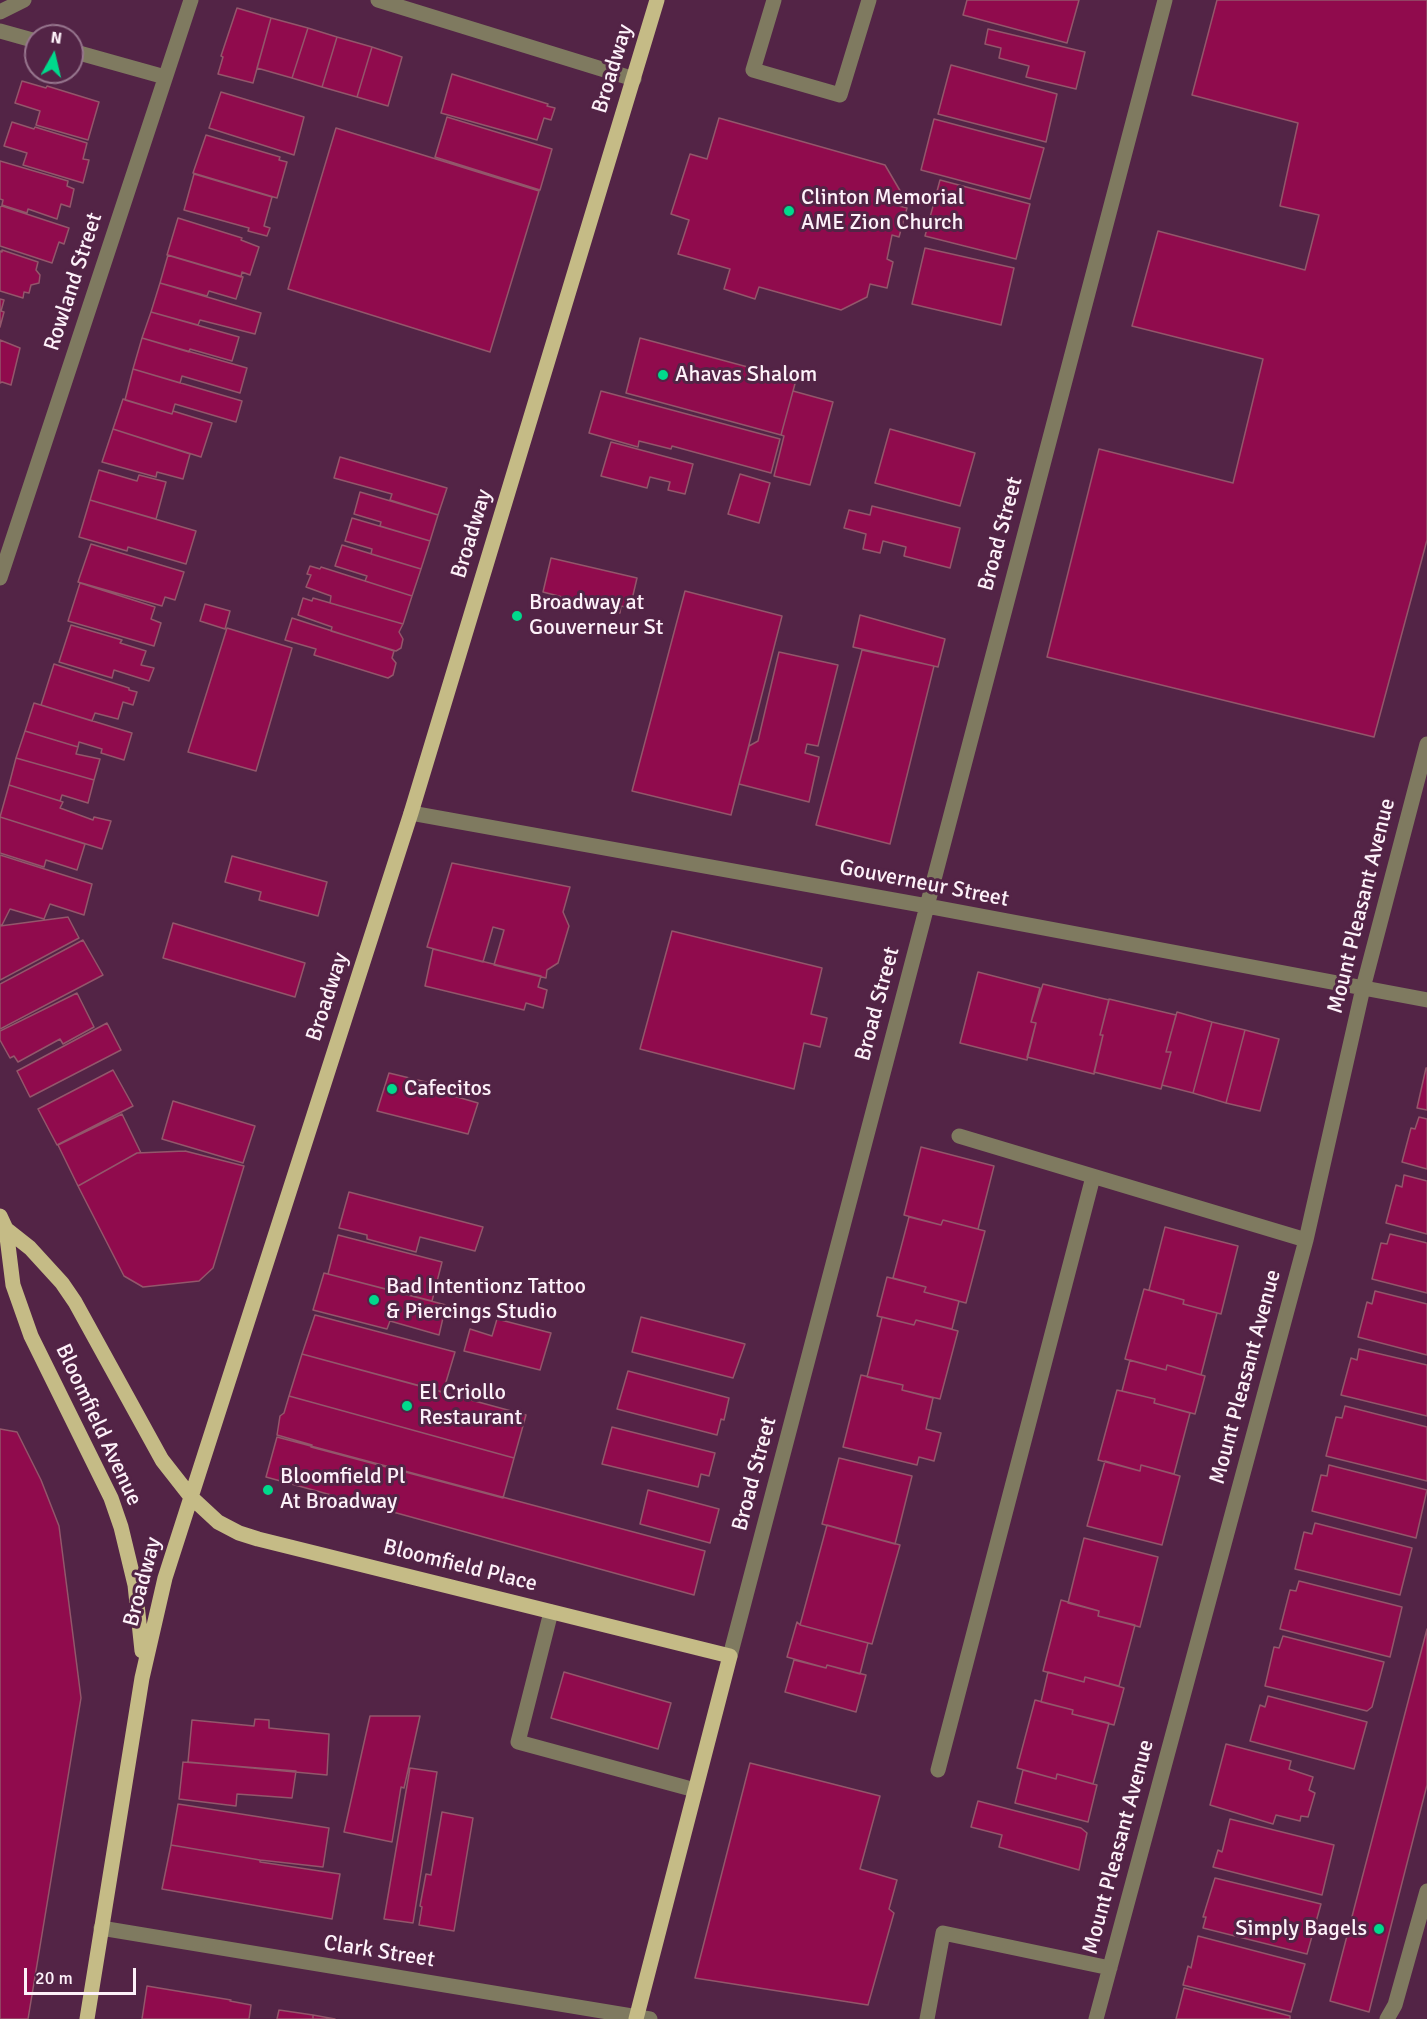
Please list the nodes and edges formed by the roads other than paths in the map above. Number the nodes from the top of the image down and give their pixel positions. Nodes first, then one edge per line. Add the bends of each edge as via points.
1 (24, 0) edge
2 (191, 0) edge
3 (378, 0) edge
4 (657, 0) edge
5 (774, 0) edge
6 (869, 0) edge
7 (1165, 0) edge
8 (0, 12) edge
9 (0, 30) edge
10 (24, 37) edge
11 (84, 54) edge
12 (165, 77) junction
13 (634, 79) junction
14 (0, 578) edge
15 (1427, 744) edge
16 (411, 813) junction
17 (927, 906) junction
18 (1363, 988) junction
19 (1427, 1000) edge
20 (959, 1136) dead end
21 (1093, 1177) junction
22 (3, 1223) edge
23 (1306, 1240) junction
24 (190, 1497) junction
25 (551, 1612) junction
26 (730, 1656) junction
27 (142, 1678) junction
28 (938, 1770) dead end
29 (695, 1790) junction
30 (1427, 1891) edge
31 (101, 1929) junction
32 (1110, 1968) junction
33 (641, 2018) edge
34 (87, 2019) edge
35 (927, 2019) edge
36 (1096, 2019) edge
37 (1387, 2019) edge

1 - 8 street
2 - 12 street, Rowland Street
3 - 13 street
4 - 13 main road, Broadway
5 - 6 street via 753,70 840,95
7 - 17 street, Broad Street
9 - 10 street
11 - 12 street
12 - 14 street, Rowland Street
13 - 16 main road, Broadway
15 - 18 street, Mount Pleasant Avenue
16 - 17 street, Gouverneur Street
16 - 24 main road, Broadway
17 - 18 street, Gouverneur Street
17 - 26 street, Broad Street
18 - 19 street, Gouverneur Street
18 - 23 street, Mount Pleasant Avenue
20 - 21 street
21 - 23 street
21 - 28 street
22 - 24 main road, Bloomfield Avenue via 62,1283 75,1302 151,1442
22 - 27 main road, Bloomfield Avenue via 13,1286 31,1336 111,1498 121,1527 140,1620
23 - 32 street, Mount Pleasant Avenue
24 - 25 main road, Bloomfield Place via 218,1522 238,1533
24 - 27 main road, Broadway via 162,1589
25 - 26 main road, Bloomfield Place
25 - 29 street via 518,1742
26 - 29 main road, Broad Street
27 - 31 main road, Broadway
29 - 33 main road, Broad Street
30 - 37 street via 1395,2005
31 - 33 street, Clark Street
31 - 34 main road, Broadway
32 - 35 street via 943,1933
32 - 36 street, Mount Pleasant Avenue

